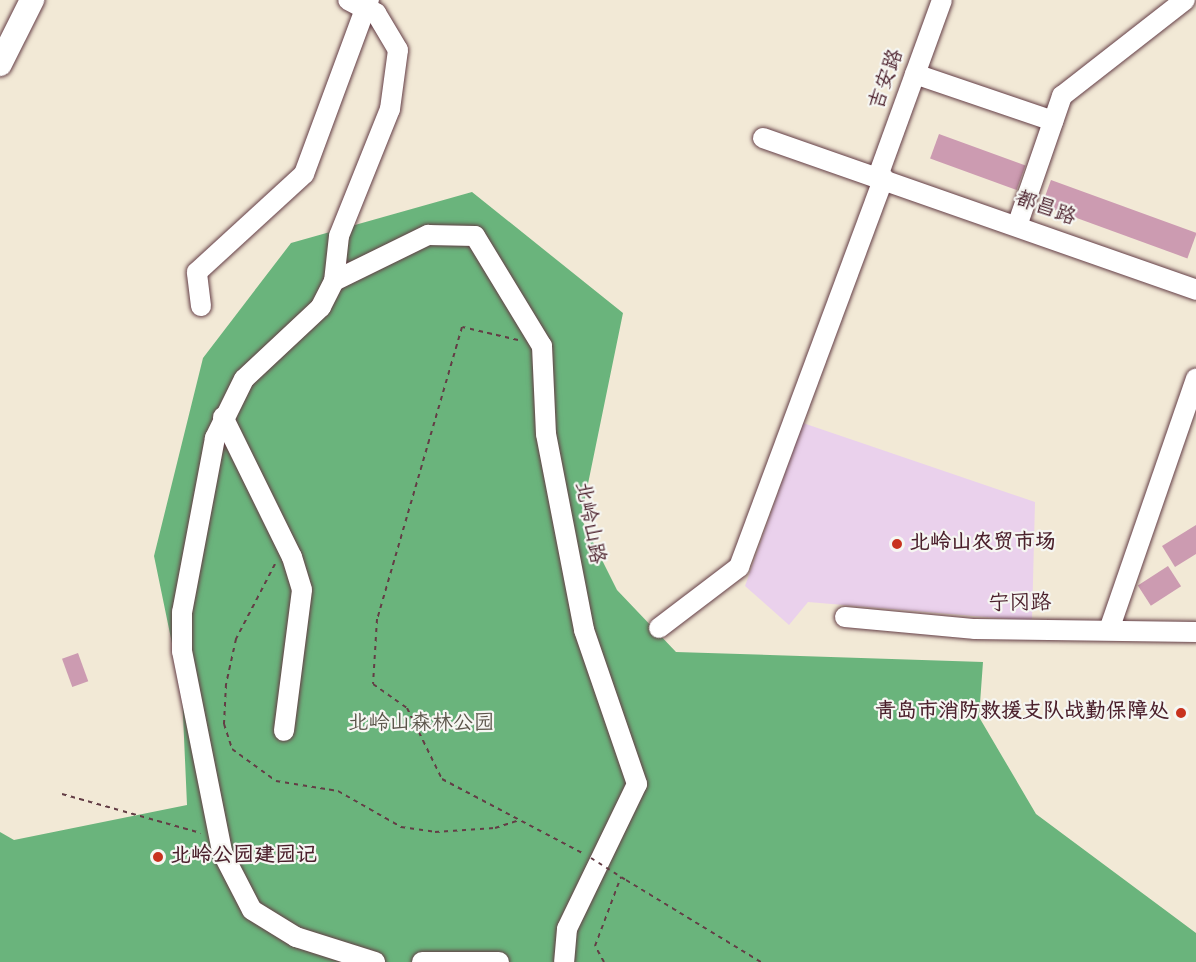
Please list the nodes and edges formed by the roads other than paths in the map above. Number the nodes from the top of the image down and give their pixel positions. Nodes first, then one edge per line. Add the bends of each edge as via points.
1 (32, 0) edge
2 (942, 0) edge
3 (1185, 0) edge
4 (361, 3) edge
5 (0, 64) edge
6 (915, 74) junction
7 (1053, 121) junction
8 (763, 138) dead end
9 (881, 177) junction
10 (1017, 226) junction
11 (334, 281) junction
12 (1196, 290) edge
13 (201, 306) dead end
14 (1196, 378) edge
15 (223, 417) junction
16 (845, 617) dead end
17 (1110, 627) junction
18 (659, 628) dead end
19 (1196, 632) edge
20 (284, 731) dead end
21 (375, 962) edge
22 (422, 962) edge
23 (499, 962) edge
24 (564, 962) edge

1 - 5 main road
2 - 6 street, 吉安路
3 - 7 street via 1062,96
4 - 11 street via 376,14 398,50 390,109 339,236
4 - 13 street via 304,174 197,272
6 - 7 street
6 - 9 street, 吉安路
7 - 10 street
8 - 9 street, 都昌路
9 - 10 street, 都昌路
9 - 18 street, 吉安路 via 739,567
10 - 12 street, 都昌路
11 - 15 street via 314,315 244,379
11 - 24 street, 北岭山路 via 428,235 475,236 542,346 546,435 584,630 637,784 567,929
14 - 17 street
15 - 20 street via 287,546 302,590 302,618
15 - 21 street via 182,612 182,651 222,852 252,910 296,937
16 - 17 street, 宁冈路 via 975,629
17 - 19 street, 宁冈路
22 - 23 street

